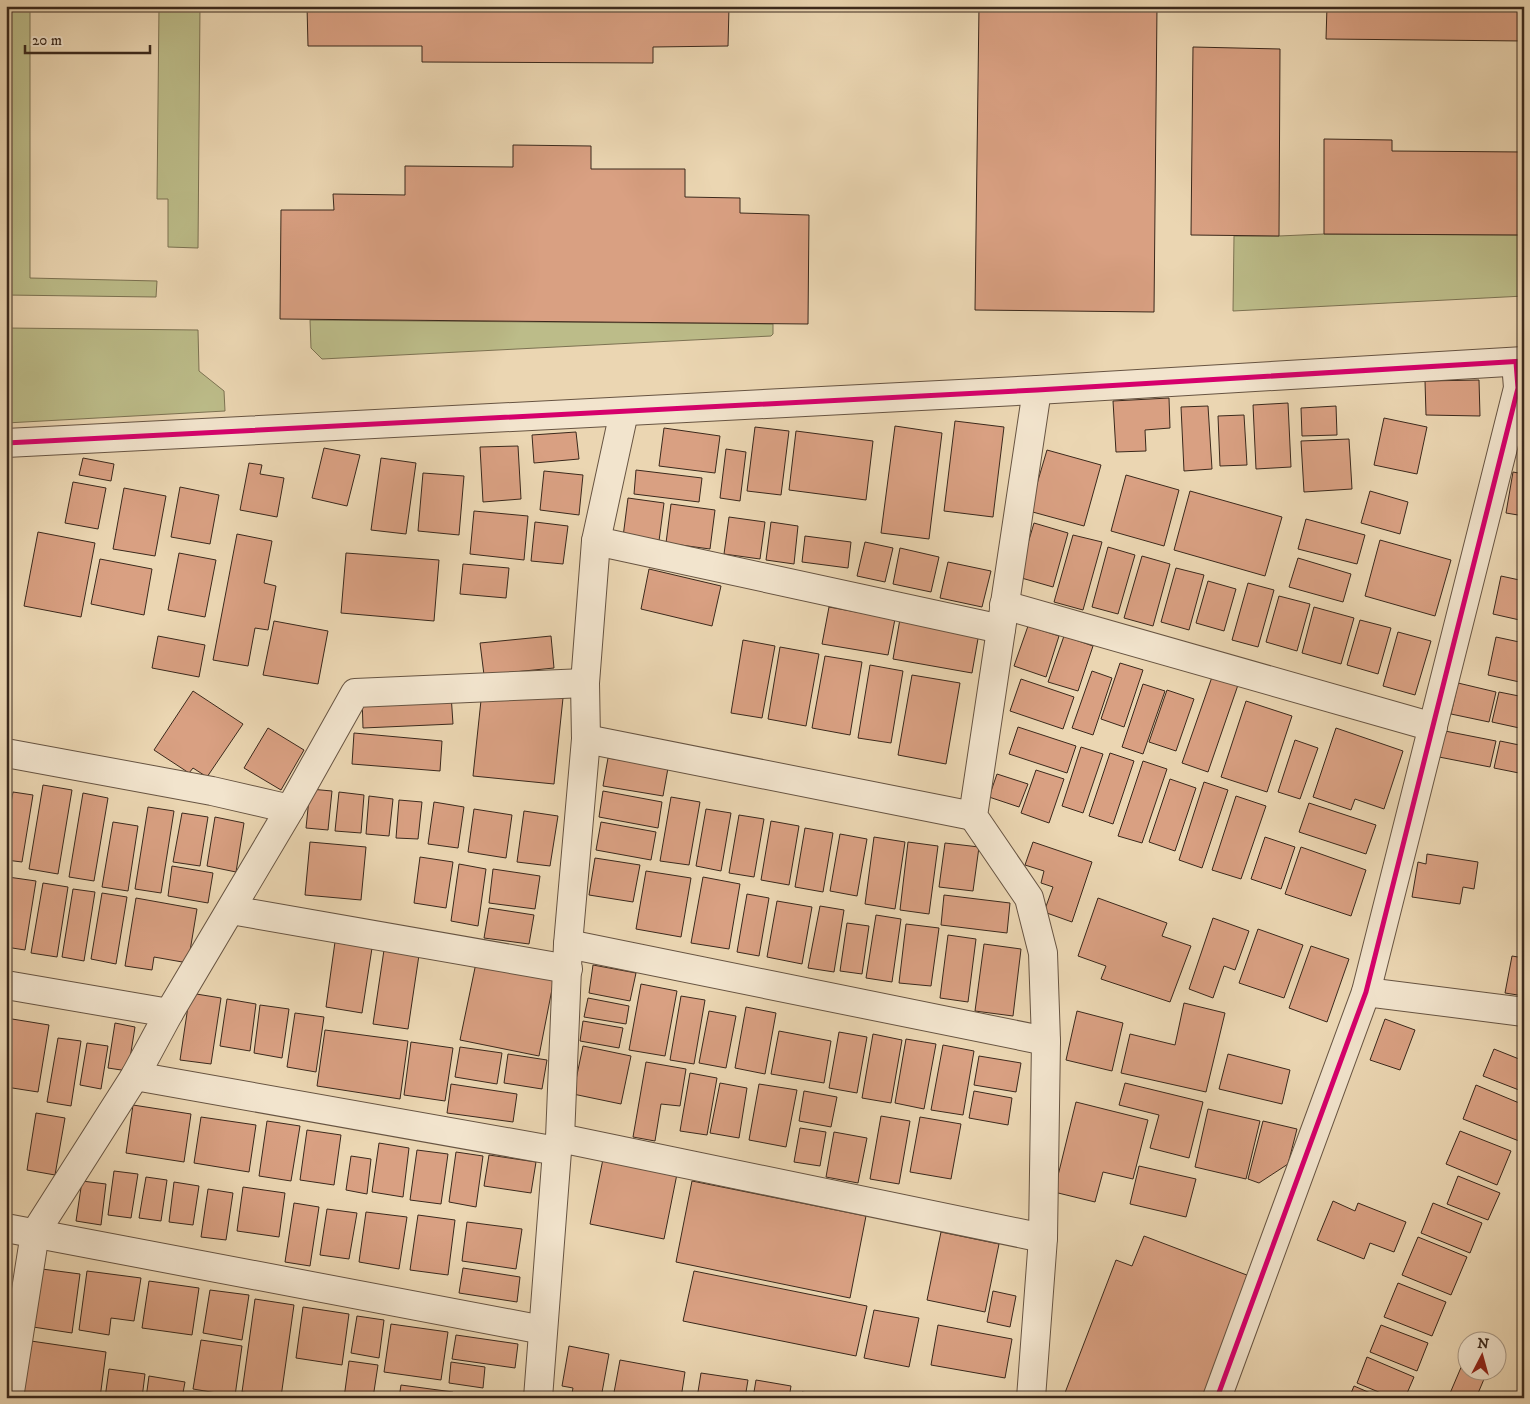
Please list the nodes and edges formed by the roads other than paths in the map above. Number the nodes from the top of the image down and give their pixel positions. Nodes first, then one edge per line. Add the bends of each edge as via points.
1 (1520, 362) edge
2 (1037, 390) junction
3 (624, 412) junction
4 (6, 443) edge
5 (596, 542) junction
6 (1002, 617) junction
7 (585, 683) junction
8 (1433, 727) junction
9 (586, 739) junction
10 (6, 753) edge
11 (290, 809) junction
12 (973, 816) junction
13 (231, 910) junction
14 (568, 957) junction
15 (6, 985) edge
16 (1366, 992) junction
17 (1524, 1012) edge
18 (169, 1013) junction
19 (1046, 1041) junction
20 (135, 1076) junction
21 (558, 1144) junction
22 (6, 1228) edge
23 (35, 1233) junction
24 (1043, 1238) junction
25 (543, 1330) junction
26 (10, 1398) edge
27 (538, 1398) edge
28 (1031, 1398) edge
29 (1217, 1398) edge

1 - 2 street
1 - 8 street via 1518,388
2 - 3 street
2 - 6 street
3 - 4 street
3 - 5 street
5 - 6 street
5 - 7 street
6 - 8 street
6 - 12 street
7 - 9 street
7 - 11 street via 355,693
8 - 16 street
9 - 12 street
9 - 14 street
10 - 11 street via 212,791
11 - 13 street
12 - 19 street via 1029,898 1043,953
13 - 14 street
13 - 18 street
14 - 19 street
14 - 21 street
15 - 18 street
16 - 17 street
16 - 29 street
18 - 20 street
19 - 24 street
20 - 21 street
20 - 23 street
21 - 24 street
21 - 25 street
22 - 23 street
23 - 25 street
23 - 26 street
24 - 28 street
25 - 27 street

